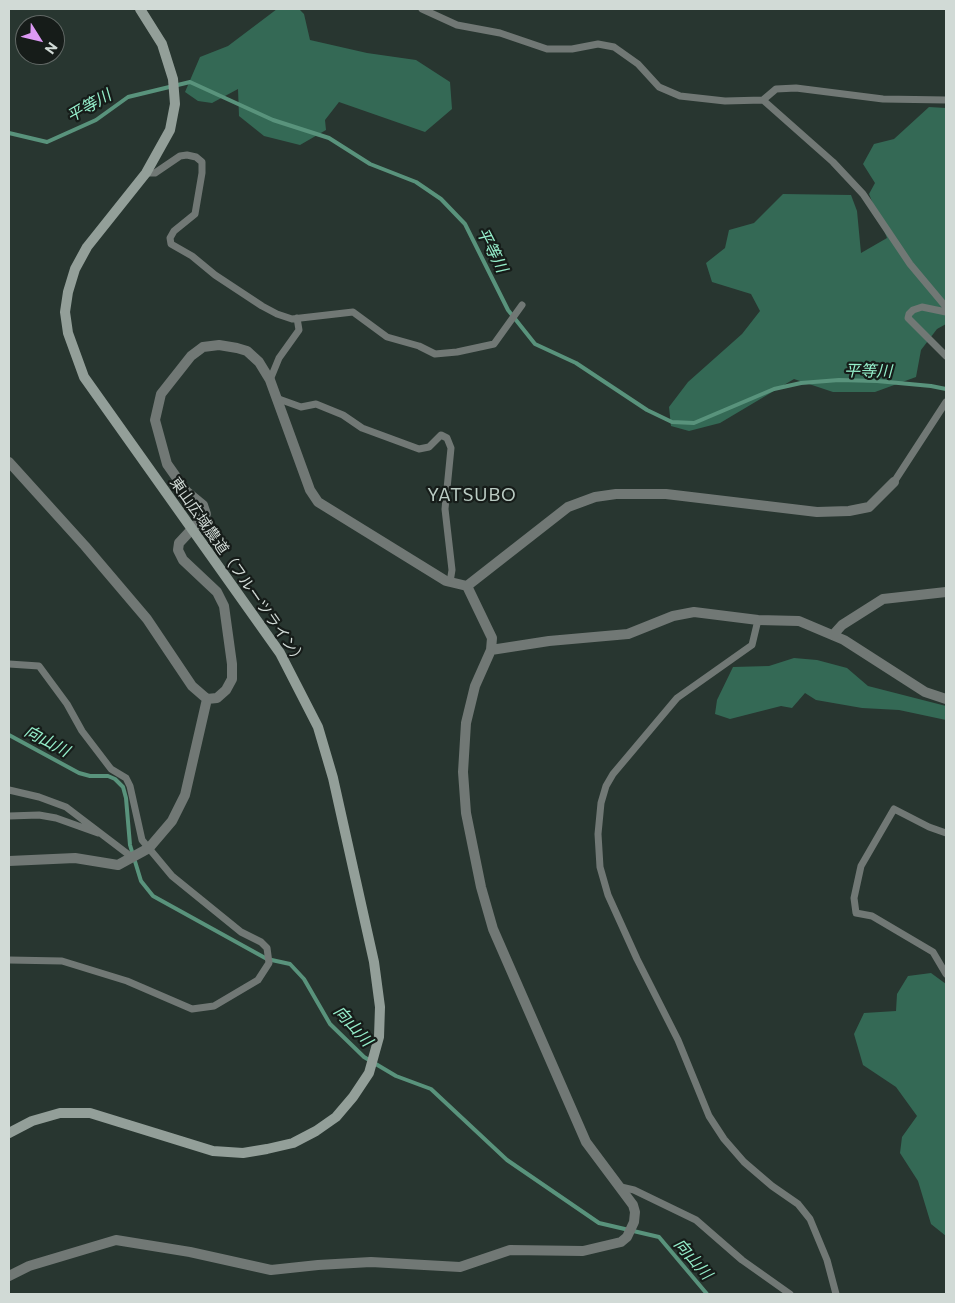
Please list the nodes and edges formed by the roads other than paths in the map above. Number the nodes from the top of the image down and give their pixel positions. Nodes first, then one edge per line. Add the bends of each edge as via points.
1 (140, 9) edge
2 (422, 9) edge
3 (763, 100) junction
4 (946, 100) edge
5 (146, 173) junction
6 (946, 307) edge
7 (520, 308) dead end
8 (946, 312) edge
9 (297, 318) junction
10 (946, 356) edge
11 (270, 380) junction
12 (275, 397) junction
13 (946, 402) edge
14 (9, 462) edge
15 (894, 482) joint
16 (191, 530) junction
17 (450, 582) junction
18 (467, 586) junction
19 (946, 592) edge
20 (758, 620) junction
21 (833, 635) junction
22 (491, 650) junction
23 (9, 664) edge
24 (207, 699) junction
25 (946, 699) edge
26 (9, 790) edge
27 (9, 816) edge
28 (946, 833) edge
29 (105, 836) junction
30 (149, 848) junction
31 (133, 858) junction
32 (9, 861) edge
33 (9, 960) edge
34 (946, 974) edge
35 (9, 1133) edge
36 (621, 1187) junction
37 (9, 1276) edge
38 (790, 1294) edge
39 (836, 1294) edge

1 - 5 street, 東山広域農道（フルーツライン） via 162,44 174,79 175,104 170,130
2 - 3 lane via 457,25 500,33 548,49 598,44 614,47 638,64 659,87 680,96 725,101
3 - 4 lane via 776,89 796,88 883,99
3 - 6 lane via 834,162 863,194 910,264
5 - 9 lane via 155,173 180,156 196,157 202,162 195,214 174,231 171,244 262,306 292,319
5 - 16 street, 東山広域農道（フルーツライン） via 87,247 68,292 66,319 74,354 84,377
7 - 9 lane via 494,344 435,354 387,337 353,312
8 - 10 lane via 922,307 914,310 908,318
9 - 11 lane via 299,330
11 - 12 street
11 - 16 street via 259,362 247,351 218,345 204,347 191,356 161,394 155,420 167,464 180,484 203,505 206,514
12 - 17 street via 310,490 318,502
12 - 17 lane via 301,407 316,404 343,415 362,428 419,449 429,448 441,435 447,438 451,448 445,509 452,570
13 - 15 lane
14 - 24 street via 140,612 192,686
15 - 18 street via 869,507 849,511 817,512 666,494 595,497 568,507
16 - 24 street via 179,543 178,550 183,560 216,592 224,606 232,664 232,679 226,690 218,698
16 - 35 street, 東山広域農道（フルーツライン） via 280,653 318,727 334,778 374,962 380,1007 377,1048 369,1073 336,1117 293,1143 267,1150 243,1153 213,1151 90,1114 60,1113 32,1121
17 - 18 street
18 - 22 street via 492,638
19 - 21 street via 882,599
20 - 21 street via 799,621
20 - 22 street via 694,612 673,616 628,634
20 - 39 lane via 752,645 677,698 606,786 598,834 600,867 608,895 678,1040 709,1116 744,1162 798,1204 810,1219
21 - 25 street via 925,692
22 - 36 street via 475,686 466,723 463,772 466,813 481,887 493,929 586,1142
23 - 30 lane via 39,666 111,769 126,778 142,840
24 - 30 street via 185,795 172,821
26 - 29 lane via 66,807
27 - 29 lane via 56,818
28 - 34 lane via 894,809 861,866 854,898 856,913 872,916 933,952
29 - 31 lane
30 - 31 street
30 - 33 lane via 172,876 241,932 267,948 269,963 258,980 214,1006 192,1009 127,981 62,961
31 - 32 street via 118,864 75,858
36 - 37 street via 635,1212 627,1237 621,1242 583,1251 510,1250 460,1267 370,1262 271,1270 116,1240 29,1266
36 - 38 lane via 696,1220 742,1260

